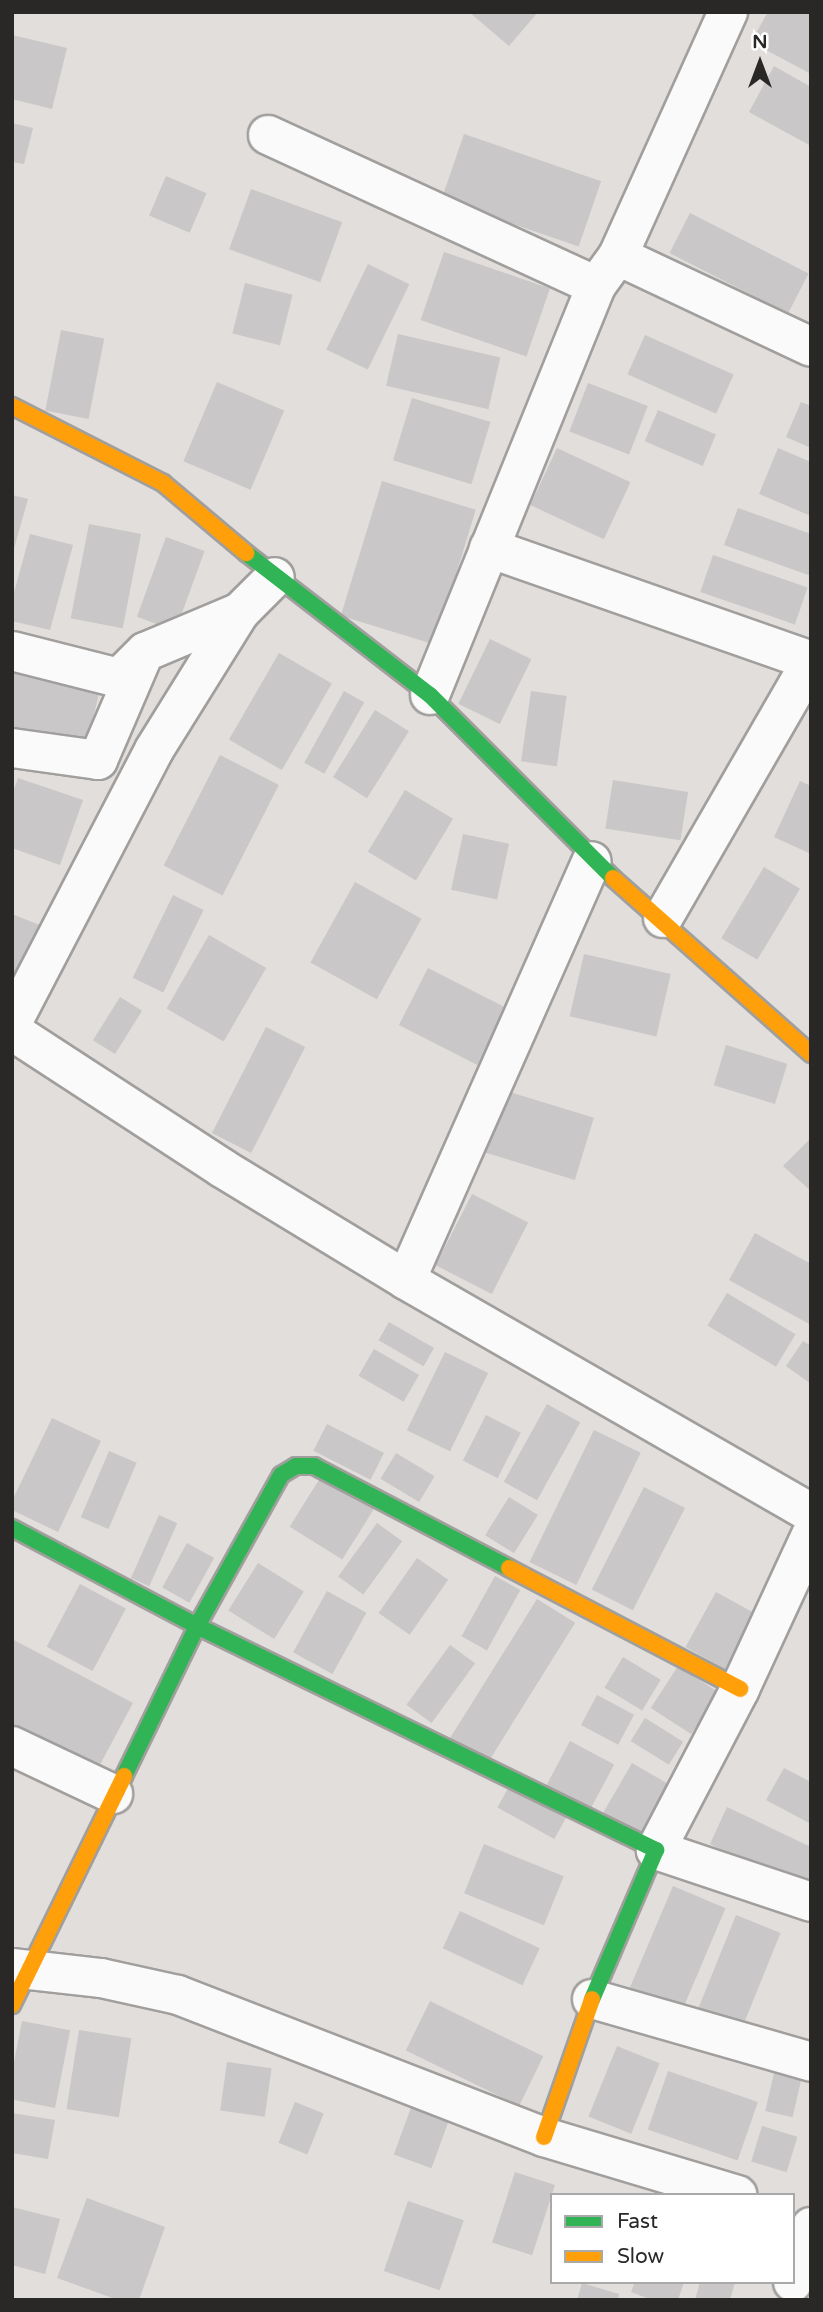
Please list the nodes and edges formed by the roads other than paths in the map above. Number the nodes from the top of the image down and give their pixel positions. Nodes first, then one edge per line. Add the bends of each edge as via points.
1 (728, 12) edge
2 (268, 135) dead end
3 (607, 271) junction
4 (811, 347) edge
5 (12, 407) edge
6 (489, 548) junction
7 (275, 577) junction
8 (240, 612) junction
9 (12, 651) edge
10 (145, 652) junction
11 (811, 662) edge
12 (430, 695) junction
13 (12, 748) edge
14 (592, 861) junction
15 (663, 918) junction
16 (12, 1023) edge
17 (12, 1031) edge
18 (811, 1054) edge
19 (406, 1280) junction
20 (811, 1513) edge
21 (12, 1528) edge
22 (811, 1535) edge
23 (197, 1626) junction
24 (740, 1689) junction
25 (12, 1746) edge
26 (113, 1794) junction
27 (656, 1850) junction
28 (811, 1902) edge
29 (20, 1968) edge
30 (592, 1999) junction
31 (12, 2005) edge
32 (811, 2062) edge
33 (544, 2137) junction
34 (730, 2193) edge
35 (811, 2227) edge
36 (795, 2276) edge

1 - 3 street
2 - 3 street
3 - 4 street
3 - 6 street
5 - 7 street via 163,483
6 - 11 street
6 - 12 street
7 - 8 street
7 - 12 street
8 - 10 street
8 - 16 street via 154,750
9 - 10 street via 118,678
10 - 13 street via 98,760
11 - 15 street
12 - 14 street
14 - 15 street
14 - 19 street
15 - 18 street
17 - 19 street via 222,1168
19 - 20 street
21 - 23 street
22 - 24 street
23 - 24 street via 281,1475 296,1466 314,1466
23 - 26 street
23 - 27 street
24 - 27 street
25 - 26 street
26 - 29 street
27 - 28 street
27 - 30 street
29 - 31 street
29 - 33 street via 178,1994
30 - 32 street
30 - 33 street
33 - 34 street
35 - 36 street

